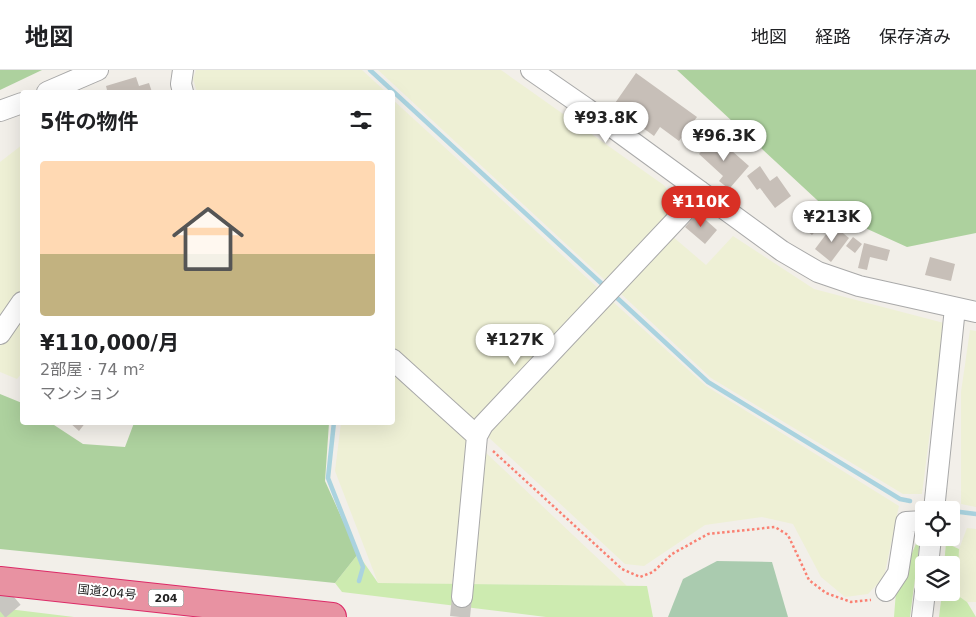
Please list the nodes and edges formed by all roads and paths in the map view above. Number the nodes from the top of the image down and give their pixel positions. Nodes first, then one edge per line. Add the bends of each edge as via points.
1 (98, 70) edge
2 (183, 70) edge
3 (531, 70) edge
4 (52, 90) edge
5 (182, 90) edge
6 (20, 104) edge
7 (0, 111) edge
8 (700, 191) junction
9 (20, 305) edge
10 (955, 308) junction
11 (976, 312) edge
12 (0, 334) edge
13 (395, 362) edge
14 (477, 436) junction
15 (935, 501) edge
16 (915, 522) edge
17 (0, 581) edge
18 (886, 591) joint
19 (462, 597) tunnel mouth
20 (924, 601) edge
21 (332, 617) edge
22 (922, 617) edge

1 - 4 street
2 - 5 street
3 - 8 street
6 - 7 street
8 - 10 street via 782,251 818,272 859,286
8 - 14 street via 483,425
9 - 12 street
10 - 11 street
10 - 15 street
13 - 14 street
14 - 18 path via 622,569 640,577 653,572 672,554 708,534 775,526 788,534 809,580 826,594 851,602 871,600
14 - 19 street
16 - 18 street via 906,522 898,573
17 - 21 highway, 国道204号 / 204
20 - 22 street

